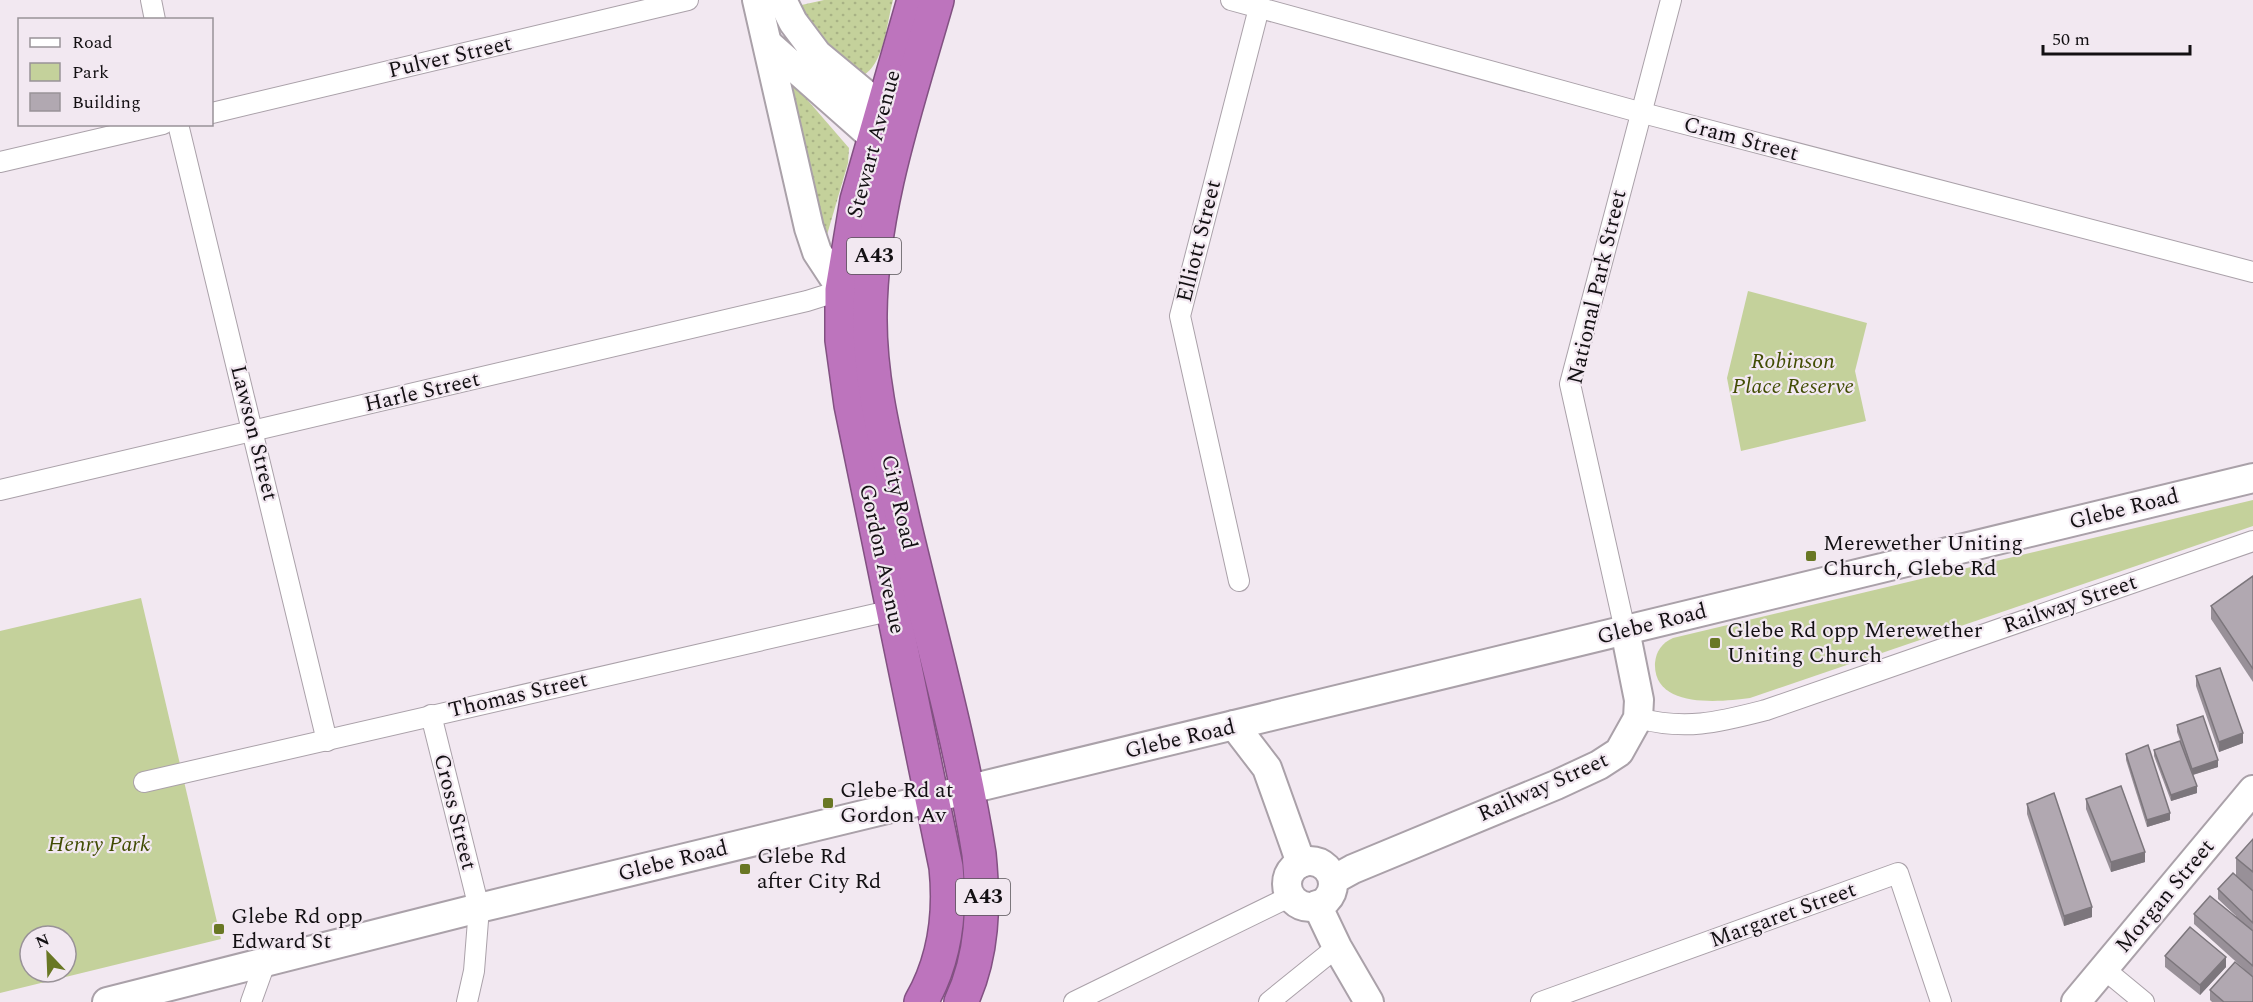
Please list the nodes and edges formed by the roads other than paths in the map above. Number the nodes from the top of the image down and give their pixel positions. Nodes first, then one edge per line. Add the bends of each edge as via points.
1 (151, 0) edge
2 (688, 0) edge
3 (757, 0) edge
4 (782, 0) edge
5 (914, 0) edge
6 (937, 0) edge
7 (1231, 0) edge
8 (1671, 0) edge
9 (1259, 8) junction
10 (155, 18) edge
11 (768, 44) junction
12 (1639, 112) junction
13 (213, 113) edge
14 (885, 125) junction
15 (154, 126) edge
16 (178, 126) edge
17 (0, 162) edge
18 (2253, 272) edge
19 (842, 290) junction
20 (254, 432) junction
21 (2253, 478) edge
22 (0, 490) edge
23 (2253, 541) edge
24 (1239, 581) dead end
25 (893, 610) junction
26 (1625, 630) junction
27 (431, 715) junction
28 (1638, 718) junction
29 (1234, 725) junction
30 (327, 741) junction
31 (144, 782) dead end
32 (2253, 789) edge
33 (967, 790) junction
34 (932, 798) junction
35 (1301, 862) junction
36 (1333, 880) junction
37 (1304, 901) junction
38 (479, 908) junction
39 (1337, 947) junction
40 (266, 963) junction
41 (2104, 969) junction
42 (107, 1002) edge
43 (251, 1002) edge
44 (467, 1002) edge
45 (921, 1002) edge
46 (961, 1002) edge
47 (1074, 1002) edge
48 (1269, 1002) edge
49 (1369, 1002) edge
50 (1541, 1002) edge
51 (1941, 1002) edge
52 (2076, 1002) edge
53 (2144, 1002) edge

1 - 10 street
2 - 13 street, Pulver Street
3 - 11 main road
4 - 14 main road via 817,54
5 - 14 highway, Stewart Avenue / A43
6 - 14 highway, City Road / A43
7 - 9 street, Cram Street
8 - 12 street, National Park Street
9 - 12 street, Cram Street
9 - 24 street, Elliott Street via 1180,316
11 - 14 main road
11 - 19 main road via 809,228 817,252
12 - 18 street, Cram Street
12 - 26 street, National Park Street via 1570,384
14 - 19 highway, Stewart Avenue / A43 via 857,200
14 - 33 highway, City Road / A43 via 882,208 872,277 870,346 874,383
15 - 17 street
16 - 20 street, Lawson Street
19 - 20 street, Harle Street
19 - 25 highway, Gordon Avenue / A43 via 842,340 851,405
20 - 22 street, Harle Street
20 - 30 street, Lawson Street
21 - 26 main road, Glebe Road
23 - 28 street, Railway Street via 1766,710 1690,726
25 - 27 street, Thomas Street
25 - 34 highway, Gordon Avenue / A43
26 - 28 main road, National Park Street via 1637,684
26 - 29 main road, Glebe Road
27 - 30 street, Thomas Street
27 - 38 street, Cross Street
28 - 36 main road, Railway Street via 1619,752 1599,765
29 - 33 main road, Glebe Road
29 - 35 main road via 1267,768
30 - 31 street, Thomas Street
32 - 41 main road, Morgan Street
33 - 34 main road, Glebe Road
33 - 46 highway, City Road / A43 via 980,854 982,925 976,959
34 - 38 main road, Glebe Road
34 - 45 highway, A43 via 946,867 948,913 940,957
35 - 36 main road via 1322,864
35 - 37 main road via 1288,875 1287,887
36 - 37 main road via 1330,896
37 - 39 main road
37 - 47 street
38 - 40 main road, Glebe Road
38 - 44 street, Cross Street via 474,971
39 - 48 street
39 - 49 main road
40 - 42 main road, Glebe Road
40 - 43 street
41 - 52 main road, Morgan Street
41 - 53 street
50 - 51 street, Margaret Street via 1898,873

